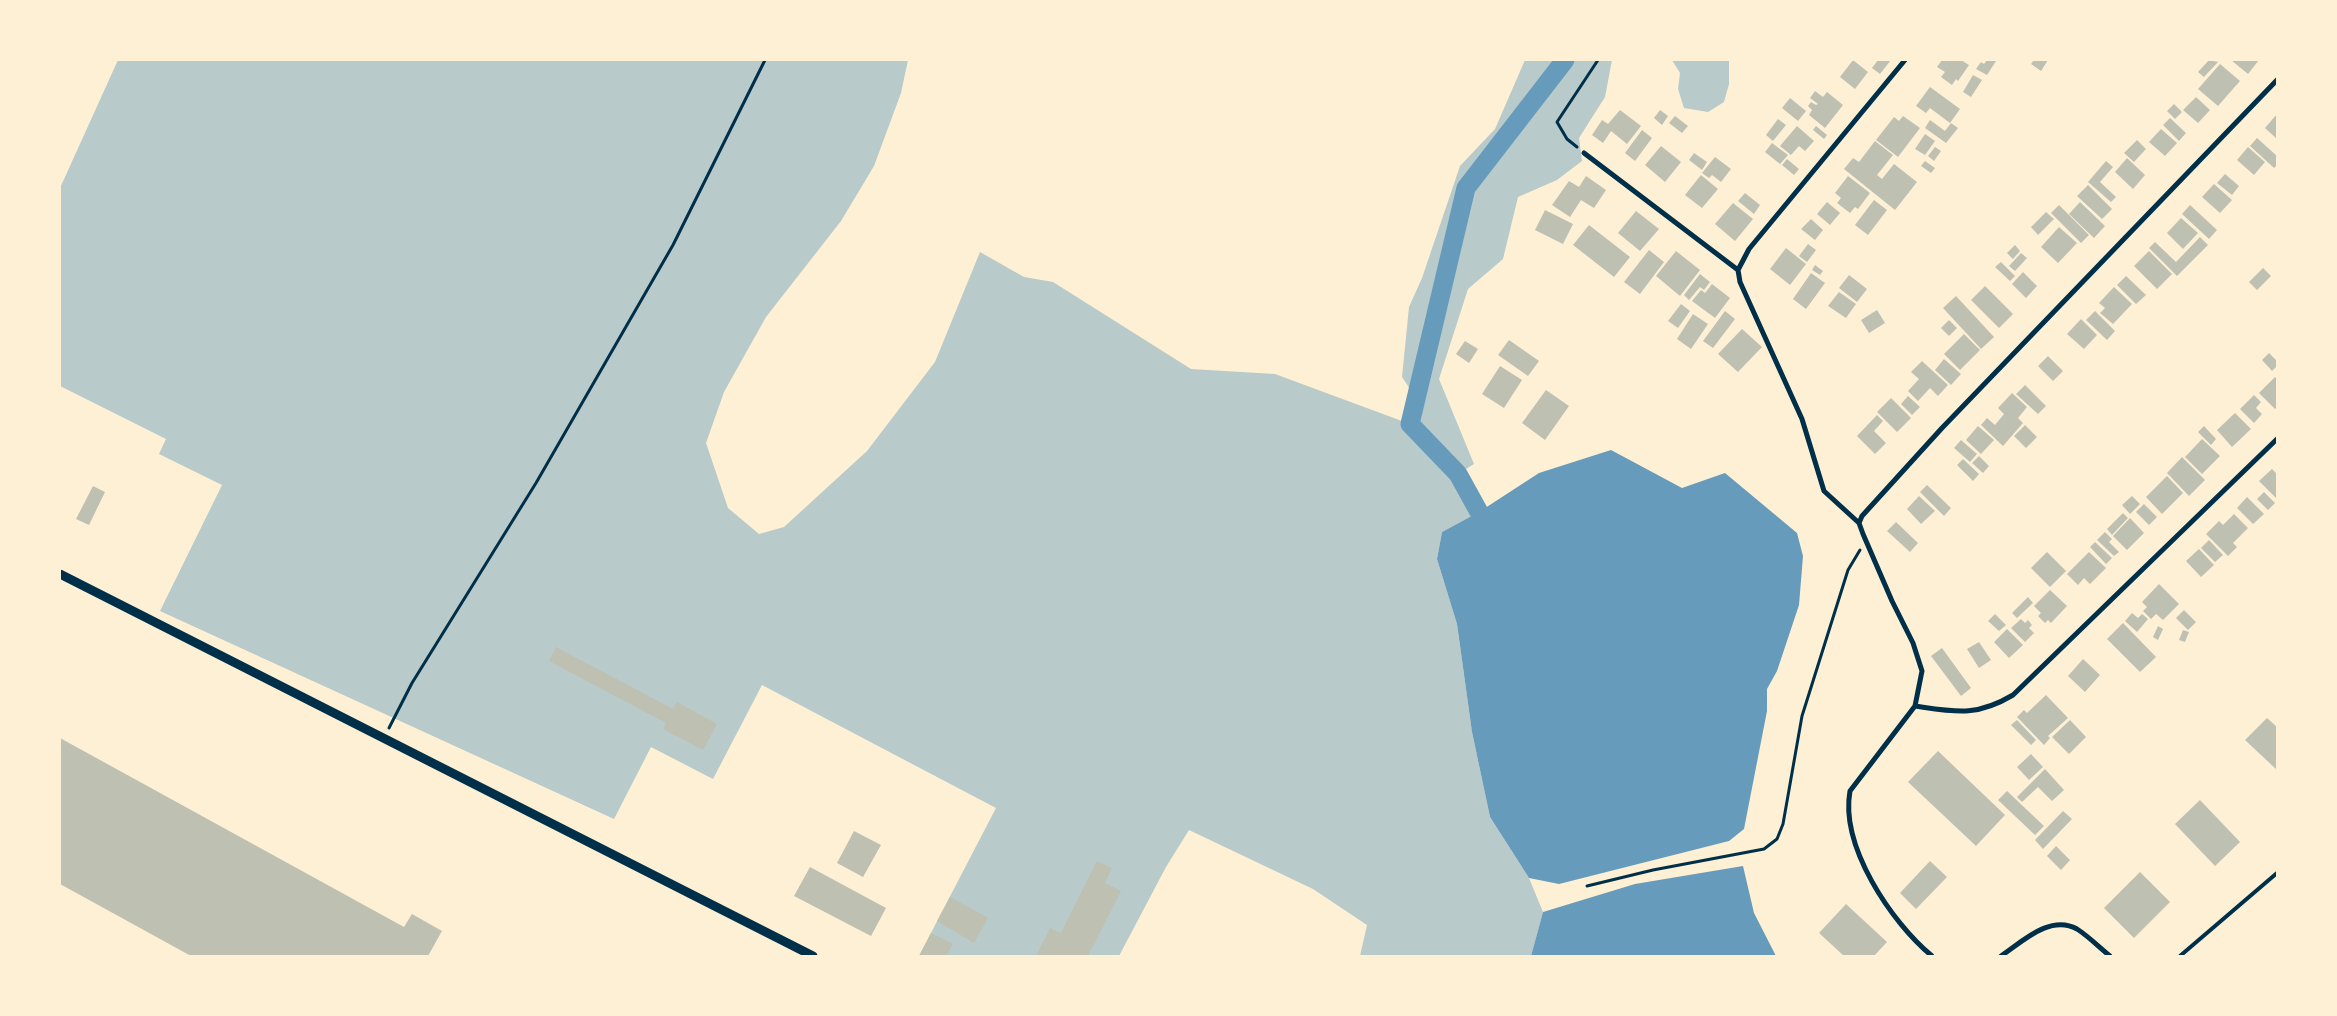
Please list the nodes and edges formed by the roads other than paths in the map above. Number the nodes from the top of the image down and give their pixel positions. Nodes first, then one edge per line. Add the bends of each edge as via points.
1 (1905, 60) edge
2 (2277, 80) edge
3 (1584, 153) road end
4 (1738, 270) junction
5 (2277, 439) edge
6 (1859, 524) junction
7 (60, 574) edge
8 (1915, 706) junction
9 (2277, 873) edge
10 (813, 956) edge
11 (1932, 956) edge
12 (2001, 956) edge
13 (2110, 956) edge
14 (2180, 956) edge

1 - 4 street via 1750,249
2 - 6 street via 1942,428 1867,508
3 - 4 street
4 - 6 street via 1740,282 1802,419 1824,491
5 - 8 street via 2013,695 1994,706 1966,712
6 - 8 street via 1914,643 1922,671
7 - 10 street
8 - 11 street via 1850,791 1847,806 1857,849 1883,902 1901,926
9 - 14 lane
12 - 13 street via 2039,929 2065,925 2076,929

